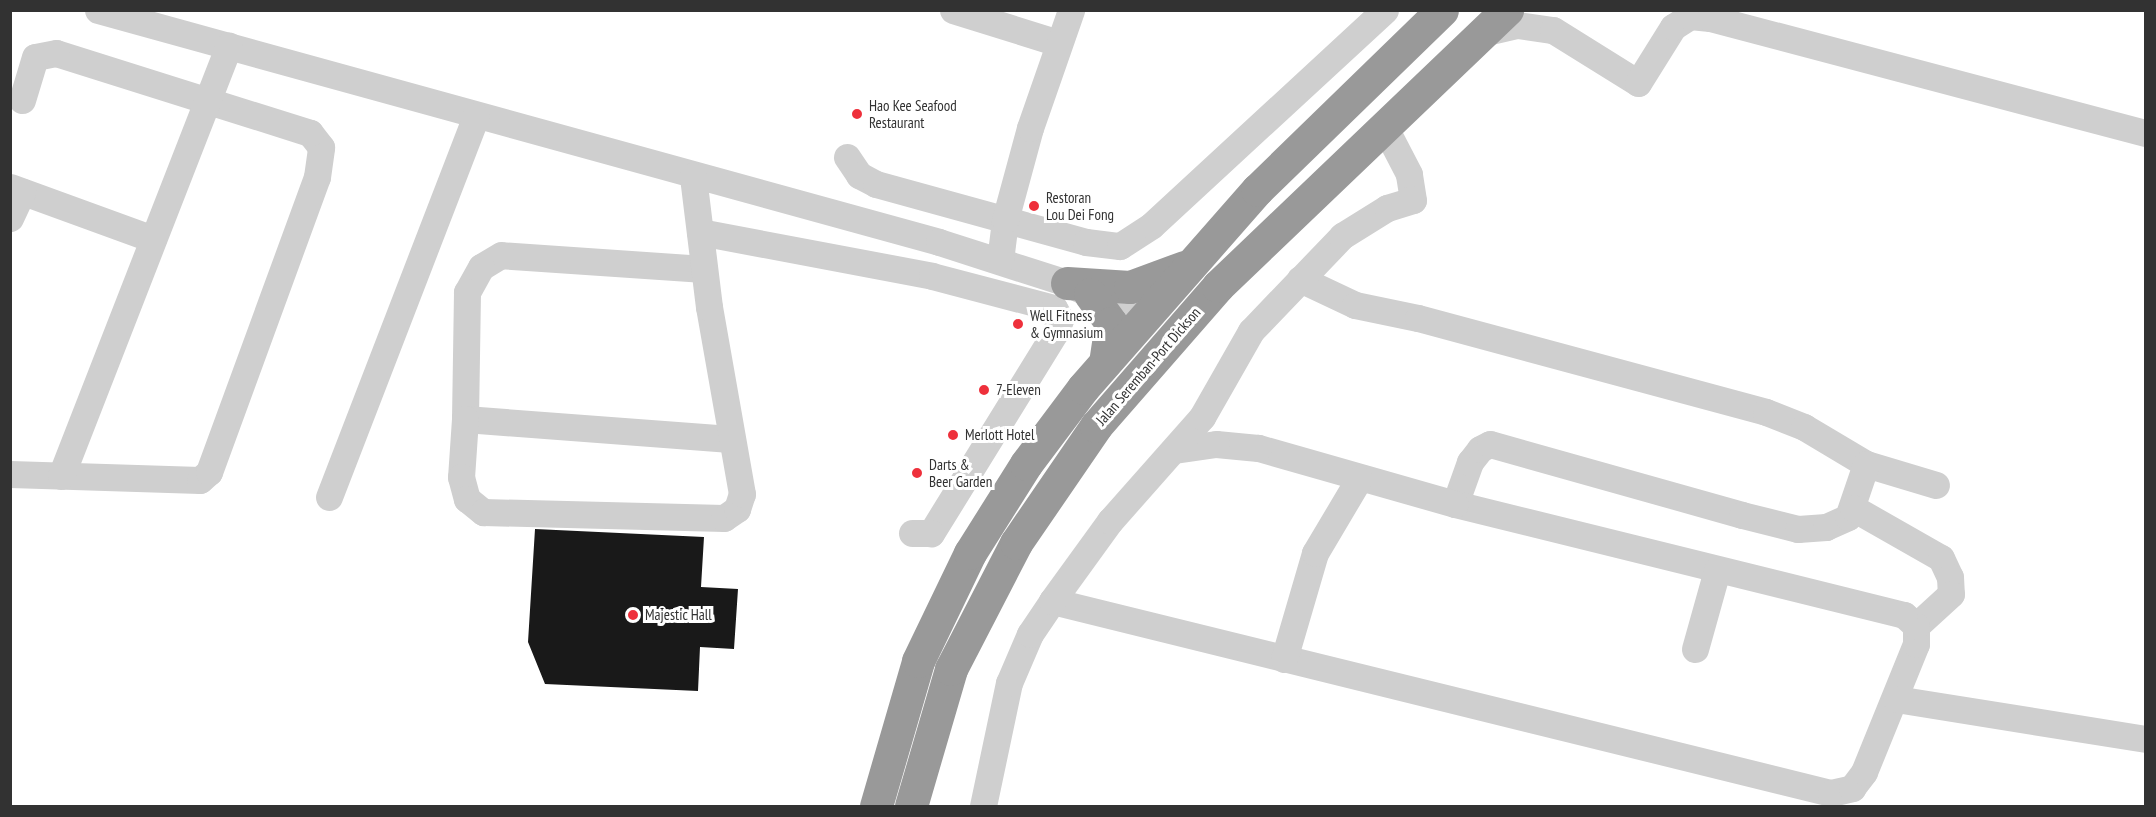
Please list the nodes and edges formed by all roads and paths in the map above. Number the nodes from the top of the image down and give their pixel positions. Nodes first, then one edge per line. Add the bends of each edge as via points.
1 (98, 10) edge
2 (953, 10) edge
3 (1071, 10) edge
4 (1442, 10) edge
5 (1384, 11) edge
6 (1550, 20) edge
7 (1496, 21) edge
8 (1058, 43) junction
9 (229, 46) junction
10 (22, 100) dead end
11 (207, 100) junction
12 (476, 116) junction
13 (1384, 126) junction
14 (2145, 133) edge
15 (848, 157) dead end
16 (693, 176) junction
17 (16, 189) edge
18 (1310, 195) junction
19 (10, 218) edge
20 (1005, 220) junction
21 (700, 232) junction
22 (153, 238) junction
23 (939, 242) junction
24 (1000, 261) junction
25 (1190, 264) junction
26 (704, 269) junction
27 (932, 276) junction
28 (1300, 279) junction
29 (1078, 289) junction
30 (1142, 320) junction
31 (1105, 363) junction
32 (465, 419) junction
33 (730, 439) junction
34 (1174, 450) junction
35 (1866, 464) junction
36 (10, 474) edge
37 (61, 476) junction
38 (1359, 479) junction
39 (1936, 485) dead end
40 (329, 497) dead end
41 (1455, 504) junction
42 (1852, 508) junction
43 (912, 533) dead end
44 (1717, 570) junction
45 (1052, 601) junction
46 (1917, 626) junction
47 (1695, 649) dead end
48 (1284, 659) junction
49 (1896, 699) junction
50 (2145, 739) edge
51 (876, 807) edge
52 (911, 807) edge
53 (982, 807) edge

1 - 9 street
2 - 8 street
3 - 8 street
4 - 25 highway via 1257,190
5 - 20 street via 1136,239 1120,246 1103,246
6 - 7 street via 1516,25
6 - 14 street via 1638,83 1673,27 1690,16 1710,18
7 - 13 highway, Jalan Seremban-Port Dickson
8 - 20 street
9 - 11 street
9 - 12 street
10 - 11 street via 35,57 41,52
11 - 22 street
11 - 37 street via 310,133 321,147 317,177 209,472 200,480
12 - 16 street
12 - 40 street
13 - 18 highway, Jalan Seremban-Port Dickson
13 - 28 street via 1409,174 1413,200 1387,208 1342,236
15 - 20 street via 859,175 876,184
16 - 21 street
16 - 23 street
17 - 19 street
17 - 22 street
18 - 30 highway via 1278,211 1171,314 1155,321
18 - 52 highway, Jalan Seremban-Port Dickson via 1148,363 1096,426 1016,543 951,669
20 - 24 street
21 - 26 street
21 - 27 street
22 - 37 street
23 - 24 street
23 - 27 street
24 - 29 street
25 - 29 highway via 1130,287
25 - 30 highway
26 - 32 street via 501,255 481,267 467,292
26 - 33 street
27 - 43 street via 1035,299 1054,308 1060,319 931,534
28 - 34 street via 1251,331 1202,417
28 - 35 street via 1355,305 1418,318 1766,412 1804,427
29 - 30 street
29 - 31 highway via 1111,323
30 - 31 highway
31 - 51 highway via 1026,464 970,553 918,661
32 - 33 street
32 - 33 street via 461,477 468,499 483,512 723,518 736,509 742,494
34 - 38 street via 1216,444 1258,448
34 - 45 street via 1110,521
35 - 39 street
35 - 42 street
36 - 37 street
38 - 41 street
38 - 48 street via 1315,553
41 - 42 street via 1470,462 1480,448 1490,444 1798,529 1826,527 1848,517
41 - 44 street
42 - 46 street via 1941,558 1950,577 1951,594
44 - 46 street via 1904,615
44 - 47 street
45 - 48 street
45 - 53 street via 1009,683
46 - 49 street via 1917,644
48 - 49 street via 1831,793 1852,788 1864,772
49 - 50 street

